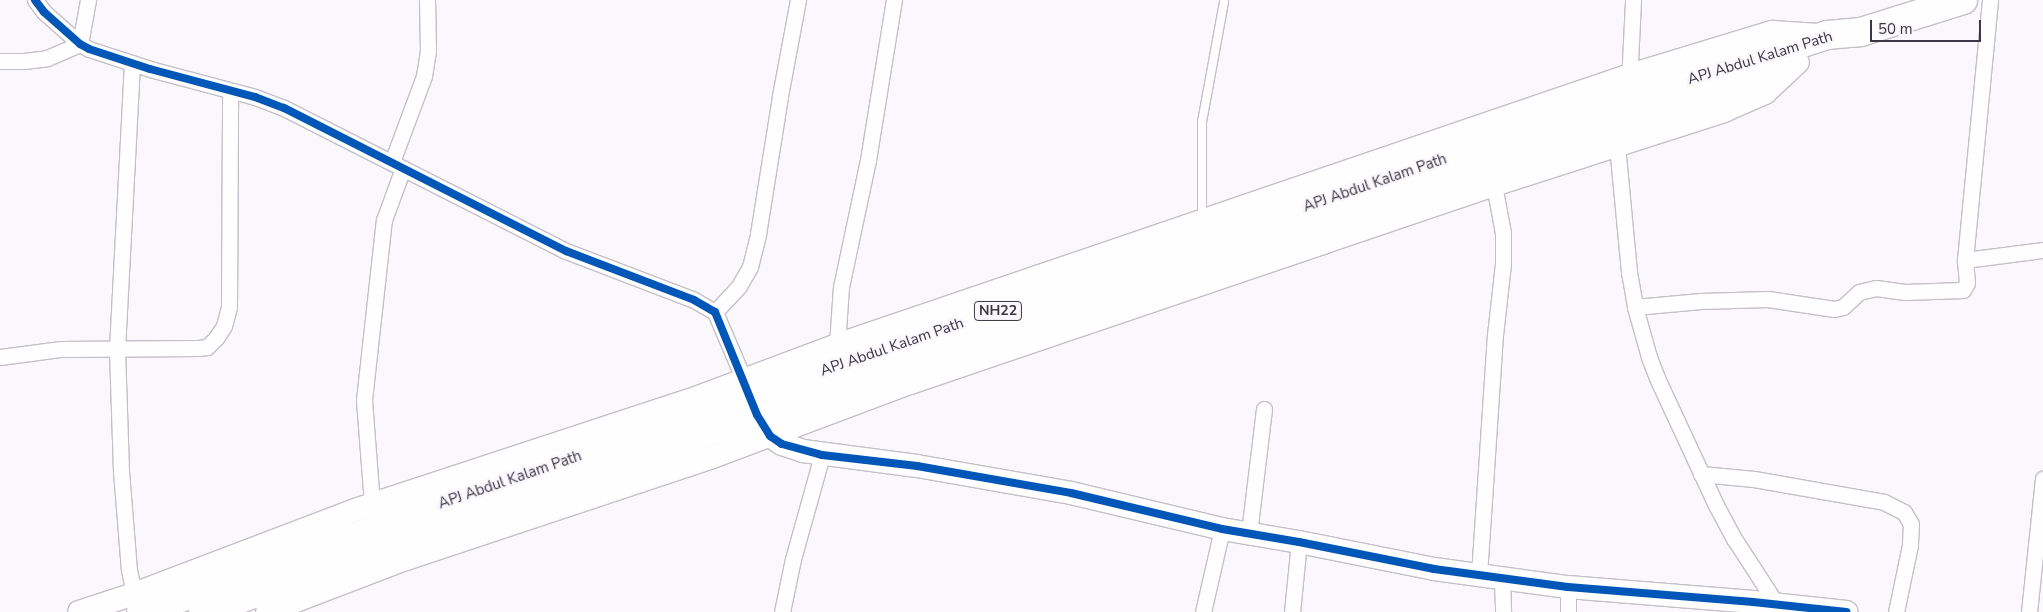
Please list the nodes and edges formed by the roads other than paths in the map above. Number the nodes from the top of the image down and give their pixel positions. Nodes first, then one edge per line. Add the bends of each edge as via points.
1 (35, 0) edge
2 (88, 0) edge
3 (426, 0) edge
4 (798, 0) edge
5 (894, 0) edge
6 (1633, 0) edge
7 (1963, 0) edge
8 (1990, 0) edge
9 (1224, 2) dead end
10 (1861, 32) junction
11 (80, 44) junction
12 (0, 61) edge
13 (1798, 62) junction
14 (132, 63) junction
15 (230, 91) junction
16 (1631, 98) junction
17 (1544, 126) junction
18 (1617, 145) junction
19 (398, 165) junction
20 (1494, 185) junction
21 (1202, 219) junction
22 (2043, 250) edge
23 (1965, 260) junction
24 (1635, 307) junction
25 (715, 312) junction
26 (836, 345) junction
27 (117, 350) junction
28 (0, 357) edge
29 (755, 407) junction
30 (1264, 409) dead end
31 (822, 455) junction
32 (1700, 474) junction
33 (2043, 487) edge
34 (372, 504) junction
35 (1222, 529) junction
36 (1249, 532) junction
37 (1299, 542) junction
38 (1479, 575) junction
39 (1502, 579) junction
40 (1568, 587) junction
41 (137, 603) edge
42 (1777, 605) junction
43 (1726, 606) edge
44 (79, 612) edge
45 (203, 612) edge
46 (267, 612) edge
47 (782, 612) edge
48 (1203, 612) edge
49 (1292, 612) edge
50 (1503, 612) edge
51 (1568, 612) edge
52 (1846, 612) edge
53 (1896, 612) edge
54 (2029, 612) edge

1 - 11 street
2 - 11 street
3 - 19 street via 428,51 424,76
4 - 25 street via 750,267 739,286
5 - 26 street via 868,160 841,288
6 - 16 street
7 - 10 highway, NH22
8 - 23 street
9 - 21 lane via 1202,122
10 - 13 highway, APJ Abdul Kalam Path / NH22
10 - 16 highway, APJ Abdul Kalam Path / NH22 via 1827,35
11 - 12 street via 47,58
11 - 14 street
13 - 16 highway, APJ Abdul Kalam Path / NH22
13 - 18 street, NH22 via 1765,93 1724,111
14 - 15 street
14 - 27 street
15 - 19 street via 284,108
15 - 27 street via 229,307 224,326 207,347
16 - 17 highway, APJ Abdul Kalam Path / NH22
16 - 17 street, NH22
17 - 21 street, NH22
17 - 29 highway, APJ Abdul Kalam Path / NH22
18 - 20 street, NH22
18 - 24 street via 1624,231
19 - 25 street via 566,251 694,300
19 - 34 street via 384,220 364,400
20 - 29 street, NH22 via 910,383
20 - 38 street via 1503,234 1503,264 1494,345
21 - 26 street, NH22
22 - 23 street
23 - 24 street via 1968,274 1963,290 1905,292 1876,288 1859,292 1843,307 1834,309 1768,300 1701,301
24 - 32 street via 1657,378
25 - 29 street
26 - 29 street, NH22
27 - 28 street via 62,349
27 - 41 street via 121,471 129,570
29 - 31 street via 782,444
29 - 34 street, NH22 via 690,400
29 - 41 highway, APJ Abdul Kalam Path / NH22
29 - 45 highway, APJ Abdul Kalam Path / NH22
29 - 46 street, NH22 via 687,466 406,559
30 - 36 street
31 - 35 street via 917,466 1071,493
31 - 47 street
32 - 42 street via 1735,540
32 - 53 street via 1754,479 1884,502 1904,512 1911,524 1910,545
33 - 54 street
34 - 41 street, NH22
35 - 36 street
35 - 48 street
36 - 37 street
37 - 38 street via 1387,561
37 - 49 street
38 - 39 street
39 - 40 street
39 - 50 street
40 - 43 street
40 - 51 street
41 - 44 street, NH22
42 - 43 street
42 - 52 street

